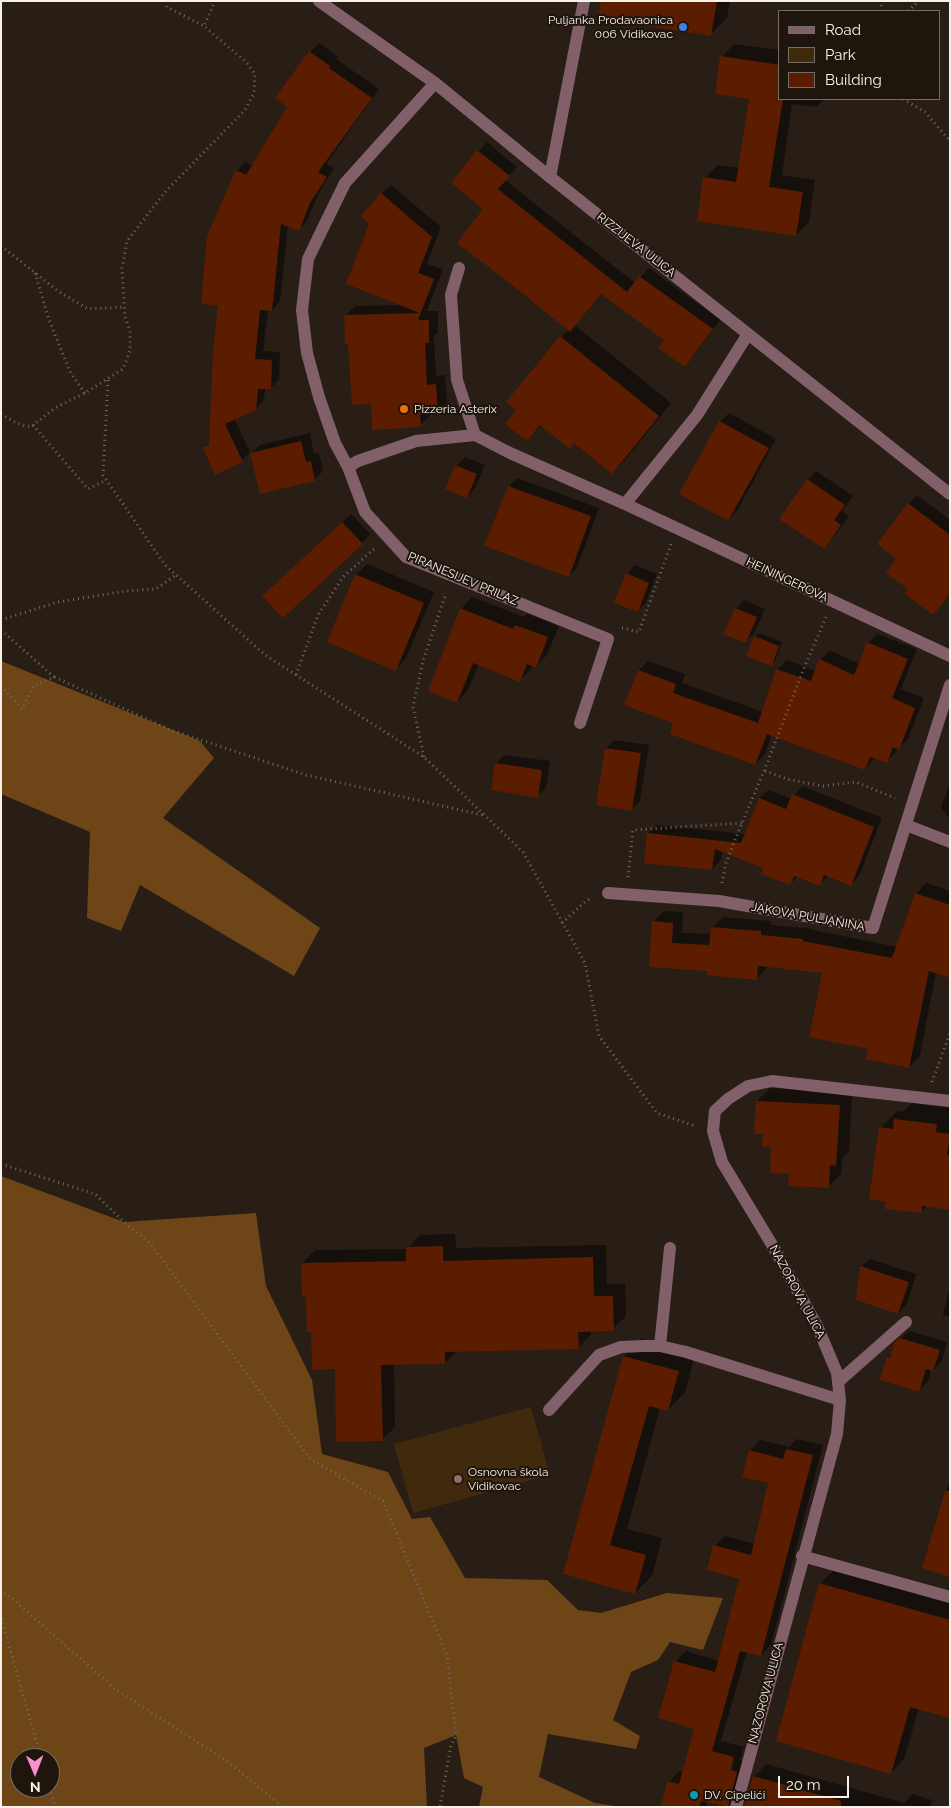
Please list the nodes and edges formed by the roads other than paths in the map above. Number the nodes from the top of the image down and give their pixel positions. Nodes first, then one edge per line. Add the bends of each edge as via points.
1 (319, 1) edge
2 (584, 1) edge
3 (435, 84) junction
4 (550, 177) junction
5 (459, 268) dead end
6 (748, 334) junction
7 (475, 435) junction
8 (348, 467) junction
9 (950, 494) edge
10 (625, 504) junction
11 (950, 656) edge
12 (950, 685) edge
13 (580, 723) dead end
14 (906, 825) junction
15 (950, 842) edge
16 (608, 894) road end
17 (950, 1102) edge
18 (670, 1248) dead end
19 (906, 1322) dead end
20 (660, 1346) junction
21 (838, 1382) junction
22 (840, 1400) junction
23 (549, 1410) dead end
24 (802, 1556) junction
25 (950, 1597) edge
26 (736, 1807) edge

1 - 3 street, RIZZIJEVA ULICA
2 - 4 street
3 - 4 street, RIZZIJEVA ULICA
3 - 8 street, PIRANESIJEV PRILAZ via 345,182 308,260 302,310 307,353 335,443
4 - 6 street, RIZZIJEVA ULICA
5 - 7 street via 451,296 457,380
6 - 9 street, RIZZIJEVA ULICA
6 - 10 street via 697,416
7 - 8 street via 416,441
7 - 10 street, HEININGEROVA
8 - 13 street, PIRANESIJEV PRILAZ via 364,512 406,556 608,639
10 - 11 street, HEININGEROVA
12 - 14 street, JAKOVA PULJANINA
14 - 15 street
14 - 16 street, JAKOVA PULJANINA via 873,928 719,901
17 - 21 street, NAZOROVA ULICA via 772,1081 748,1086 715,1111 713,1132 722,1162 818,1328
18 - 20 street
19 - 21 street
20 - 22 street
20 - 23 street via 621,1347 599,1355
21 - 22 street, NAZOROVA ULICA
22 - 24 street, NAZOROVA ULICA via 837,1434
24 - 25 street
24 - 26 street, NAZOROVA ULICA

